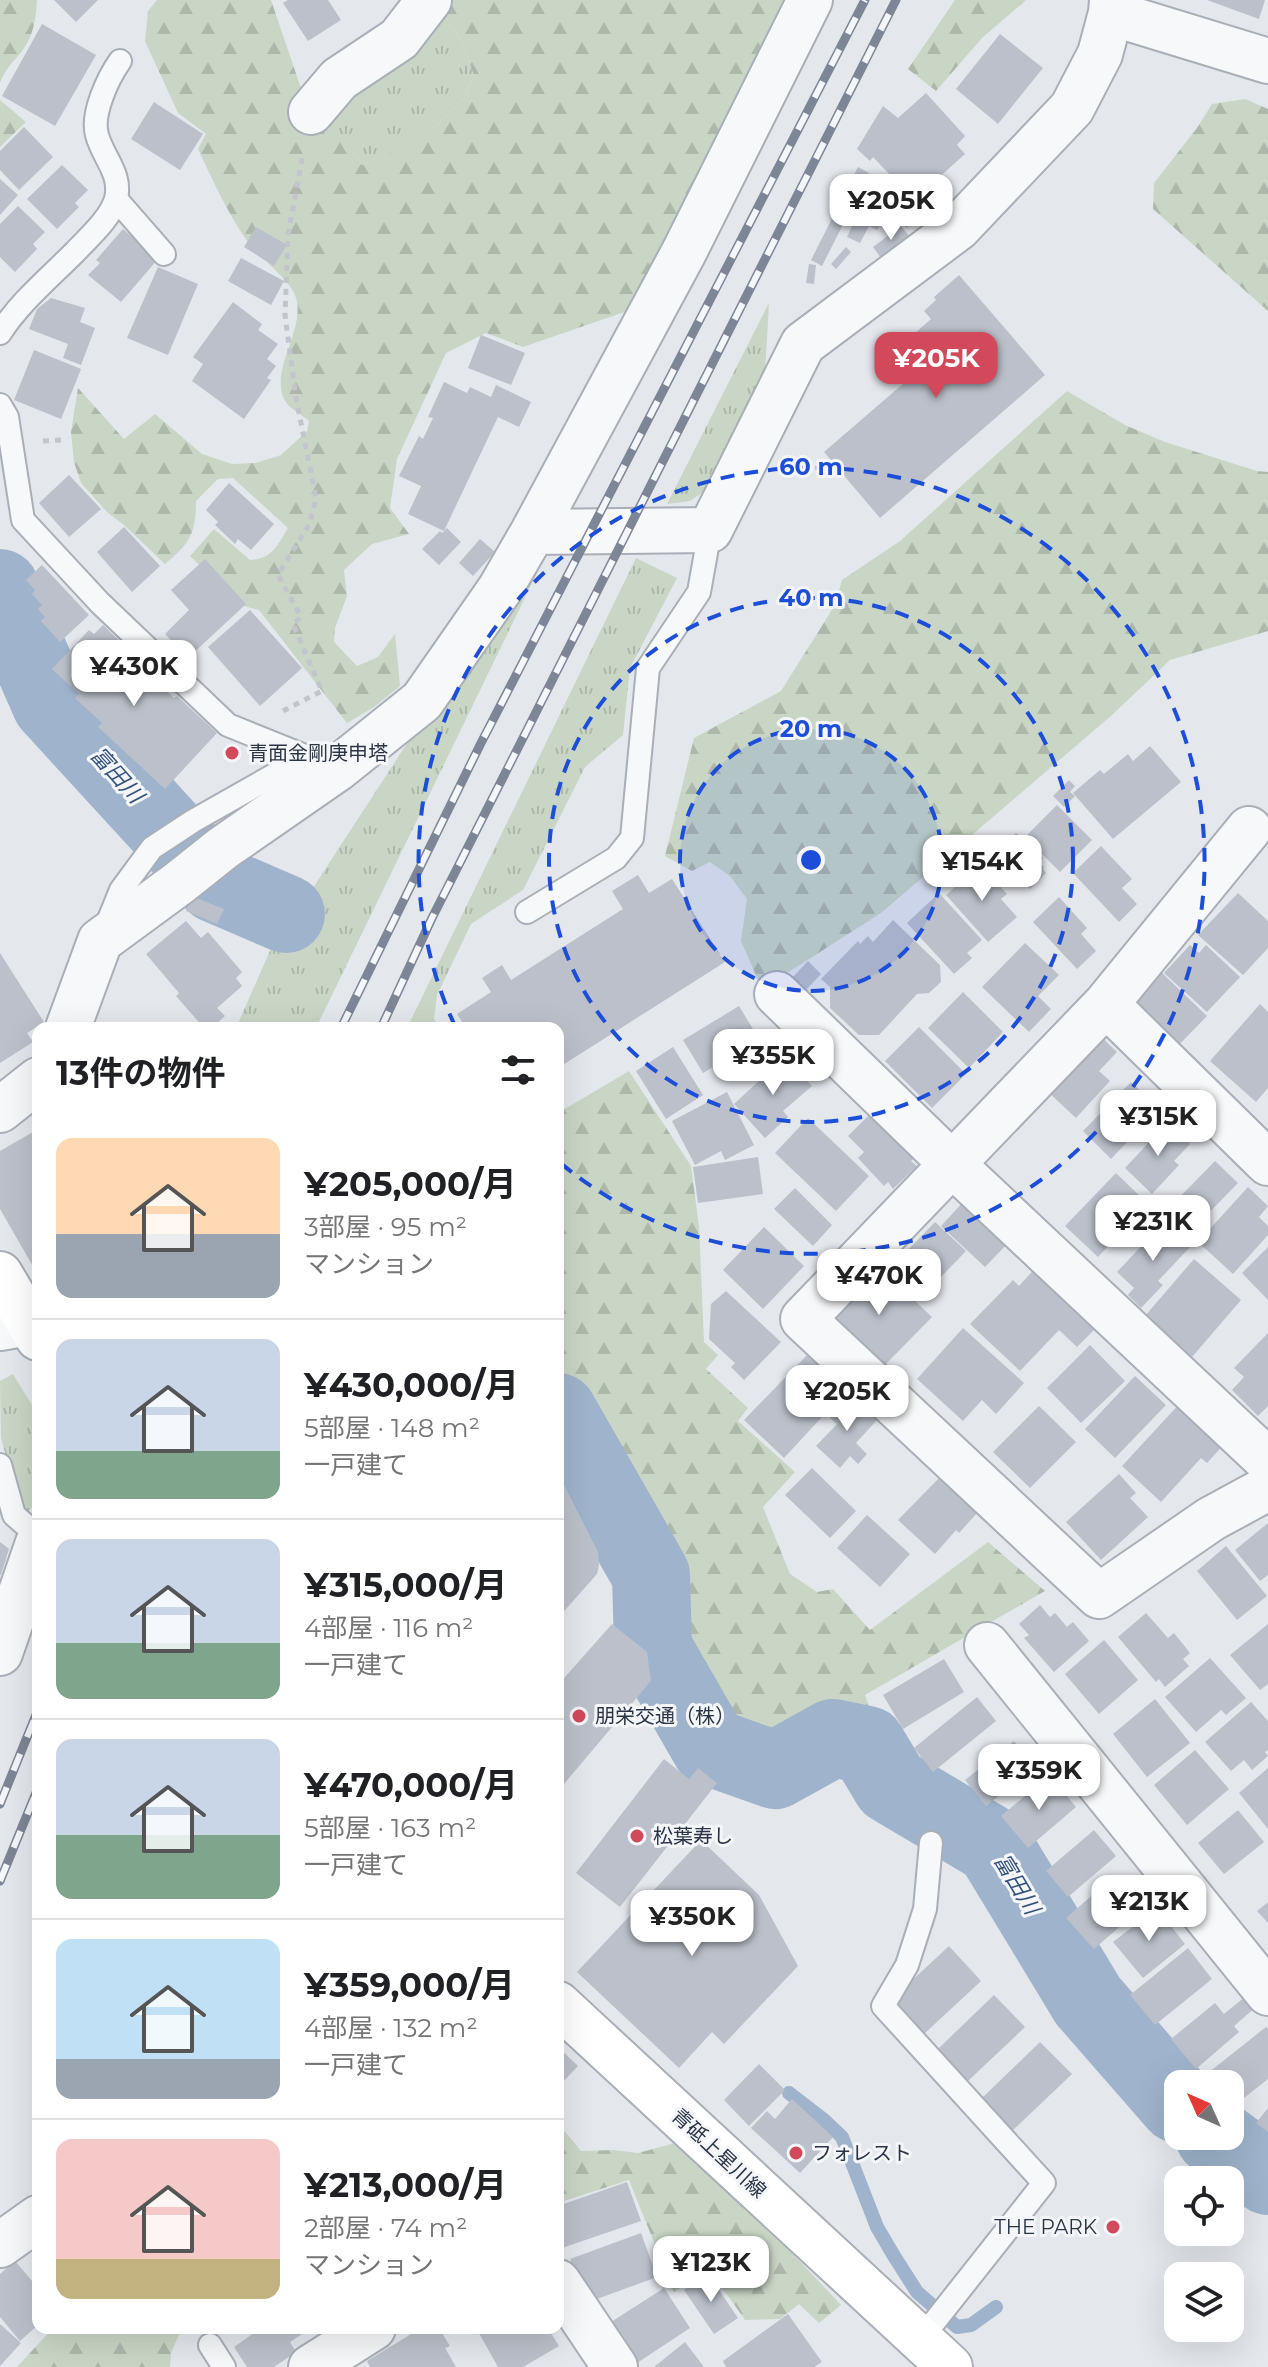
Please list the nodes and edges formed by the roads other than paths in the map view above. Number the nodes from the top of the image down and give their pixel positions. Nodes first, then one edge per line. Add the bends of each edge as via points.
1 (429, 0) edge
2 (810, 0) edge
3 (1111, 6) edge
4 (120, 61) dead end
5 (1268, 61) edge
6 (311, 112) road end
7 (116, 199) junction
8 (164, 254) dead end
9 (0, 333) edge
10 (0, 405) edge
11 (710, 530) junction
12 (533, 532) junction
13 (322, 763) junction
14 (1249, 829) dead end
15 (208, 835) junction
16 (527, 912) dead end
17 (100, 941) junction
18 (777, 994) dead end
19 (1106, 1004) junction
20 (70, 1022) edge
21 (32, 1085) edge
22 (0, 1110) edge
23 (1265, 1152) edge
24 (952, 1164) junction
25 (0, 1274) edge
26 (22, 1330) edge
27 (1268, 1461) edge
28 (0, 1465) edge
29 (1268, 1488) edge
30 (32, 1531) edge
31 (32, 1560) edge
32 (987, 1645) dead end
33 (0, 1653) edge
34 (931, 1843) dead end
35 (1268, 1993) edge
36 (564, 2010) edge
37 (32, 2222) edge
38 (0, 2245) edge
39 (564, 2291) edge
40 (363, 2334) edge
41 (210, 2345) dead end
42 (935, 2354) edge
43 (224, 2367) edge
44 (311, 2367) edge
45 (615, 2367) edge

1 - 6 street via 399,39 339,79
2 - 12 street via 684,252
3 - 5 street
3 - 11 street via 1100,54 1072,108 958,228 803,344
4 - 7 lane via 108,78 96,134 117,177
7 - 8 lane
7 - 9 lane via 99,227 12,314
10 - 13 lane via 10,430 23,520 100,603 228,725
11 - 12 street
11 - 16 lane via 699,592 648,668 632,838 616,858
12 - 13 street via 422,701
13 - 15 street
14 - 19 street
15 - 17 street via 179,883
15 - 17 lane via 152,848 121,890
17 - 20 street
18 - 24 street
19 - 23 street
19 - 24 street
21 - 22 street
24 - 27 street
24 - 29 street via 803,1319 1099,1596 1211,1519
25 - 26 main road
28 - 30 lane via 14,1515
31 - 33 street
32 - 35 street
34 - 42 lane via 925,1909 907,1965 883,2006 1044,2183
36 - 42 main road, 青砥上星川線
37 - 38 street
39 - 45 street
40 - 44 street
41 - 43 lane

